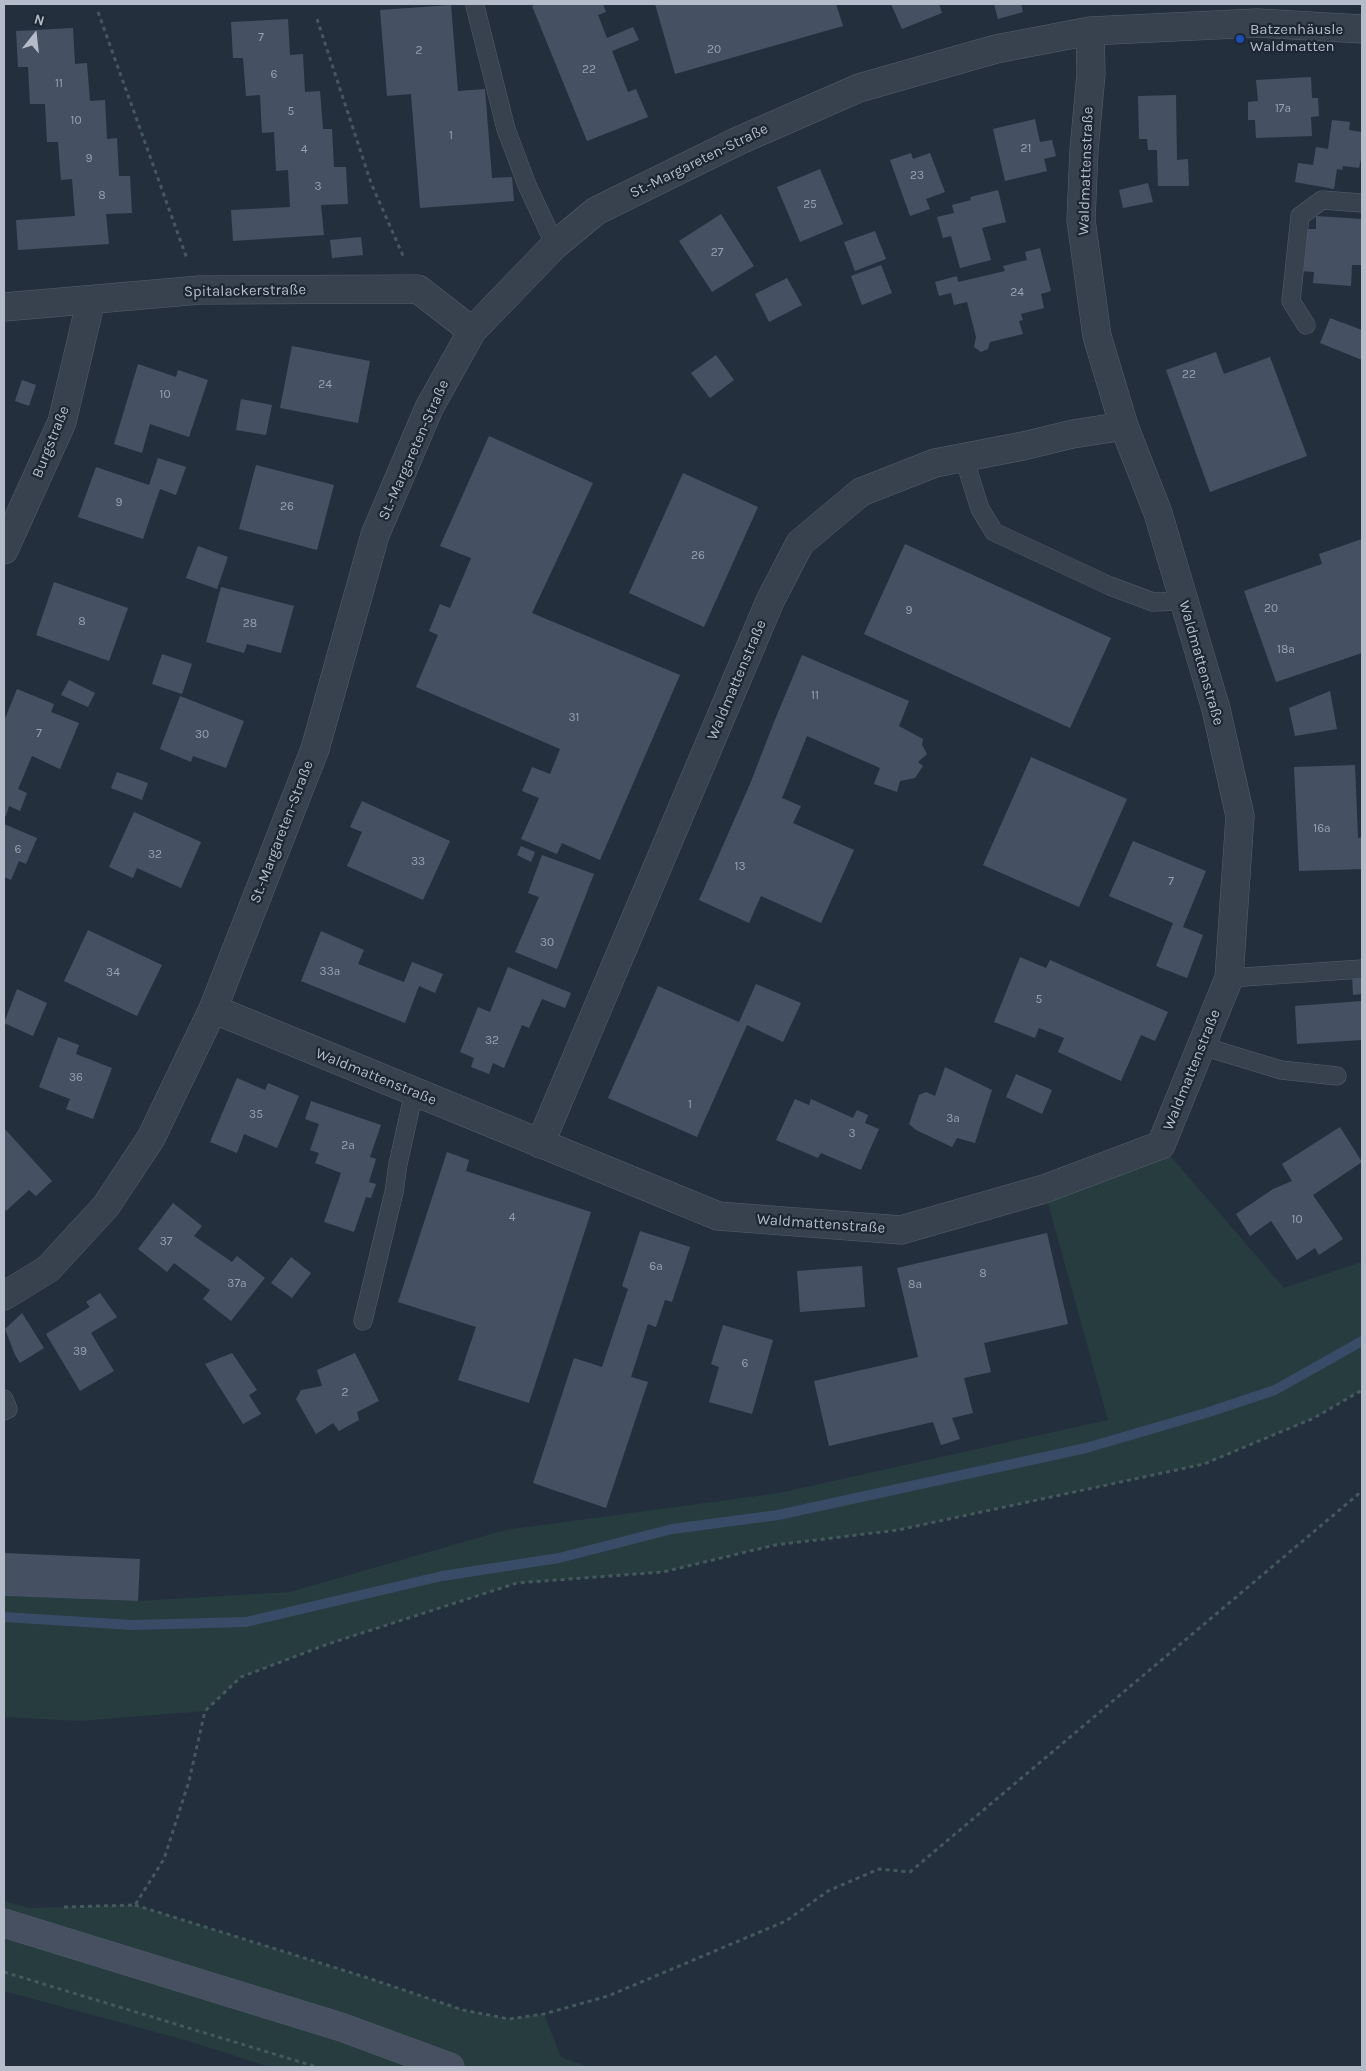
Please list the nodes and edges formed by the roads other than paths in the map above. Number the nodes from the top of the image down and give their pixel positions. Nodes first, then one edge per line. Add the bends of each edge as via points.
1 (475, 6) dead end
2 (1362, 29) edge
3 (1090, 31) junction
4 (1362, 203) edge
5 (555, 245) junction
6 (91, 300) junction
7 (4, 307) edge
8 (1306, 325) dead end
9 (472, 331) junction
10 (1124, 426) junction
11 (964, 458) junction
12 (4, 550) edge
13 (1184, 601) junction
14 (1362, 969) edge
15 (1229, 978) junction
16 (212, 1009) junction
17 (1202, 1046) junction
18 (1337, 1076) dead end
19 (414, 1092) junction
20 (540, 1144) junction
21 (4, 1296) edge
22 (363, 1321) dead end
23 (4, 1399) edge
24 (4, 1411) edge
25 (4, 1924) edge
26 (450, 2067) edge

1 - 5 lane via 506,129
2 - 3 street, St.-Margareten-Straße via 1258,23
3 - 5 street, St.-Margareten-Straße via 996,48 859,88 738,141 596,211
3 - 10 street, Waldmattenstraße via 1091,74 1081,231 1097,336
4 - 8 lane via 1322,200 1300,216 1291,301
5 - 9 street, St.-Margareten-Straße
6 - 7 street, Spitalackerstraße
6 - 9 street, Spitalackerstraße via 200,290 418,289
6 - 12 street, Burgstraße via 62,422
9 - 16 street, St.-Margareten-Straße via 429,408 376,535 315,749
10 - 11 street, Waldmattenstraße
10 - 13 street, Waldmattenstraße via 1158,513
11 - 13 lane via 980,509 994,532 1110,586 1153,602
11 - 20 street, Waldmattenstraße via 935,463 861,492 800,543 770,601
13 - 15 street, Waldmattenstraße via 1216,709 1240,816
14 - 15 lane
15 - 17 street, Waldmattenstraße
16 - 19 street, Waldmattenstraße
16 - 21 street, St.-Margareten-Straße via 151,1138 106,1206 48,1269
17 - 18 lane via 1281,1070
17 - 20 street, Waldmattenstraße via 1161,1145 1044,1189 901,1230 718,1216
19 - 20 street, Waldmattenstraße
19 - 22 lane
23 - 24 lane via 8,1409
25 - 26 main road via 341,2027

